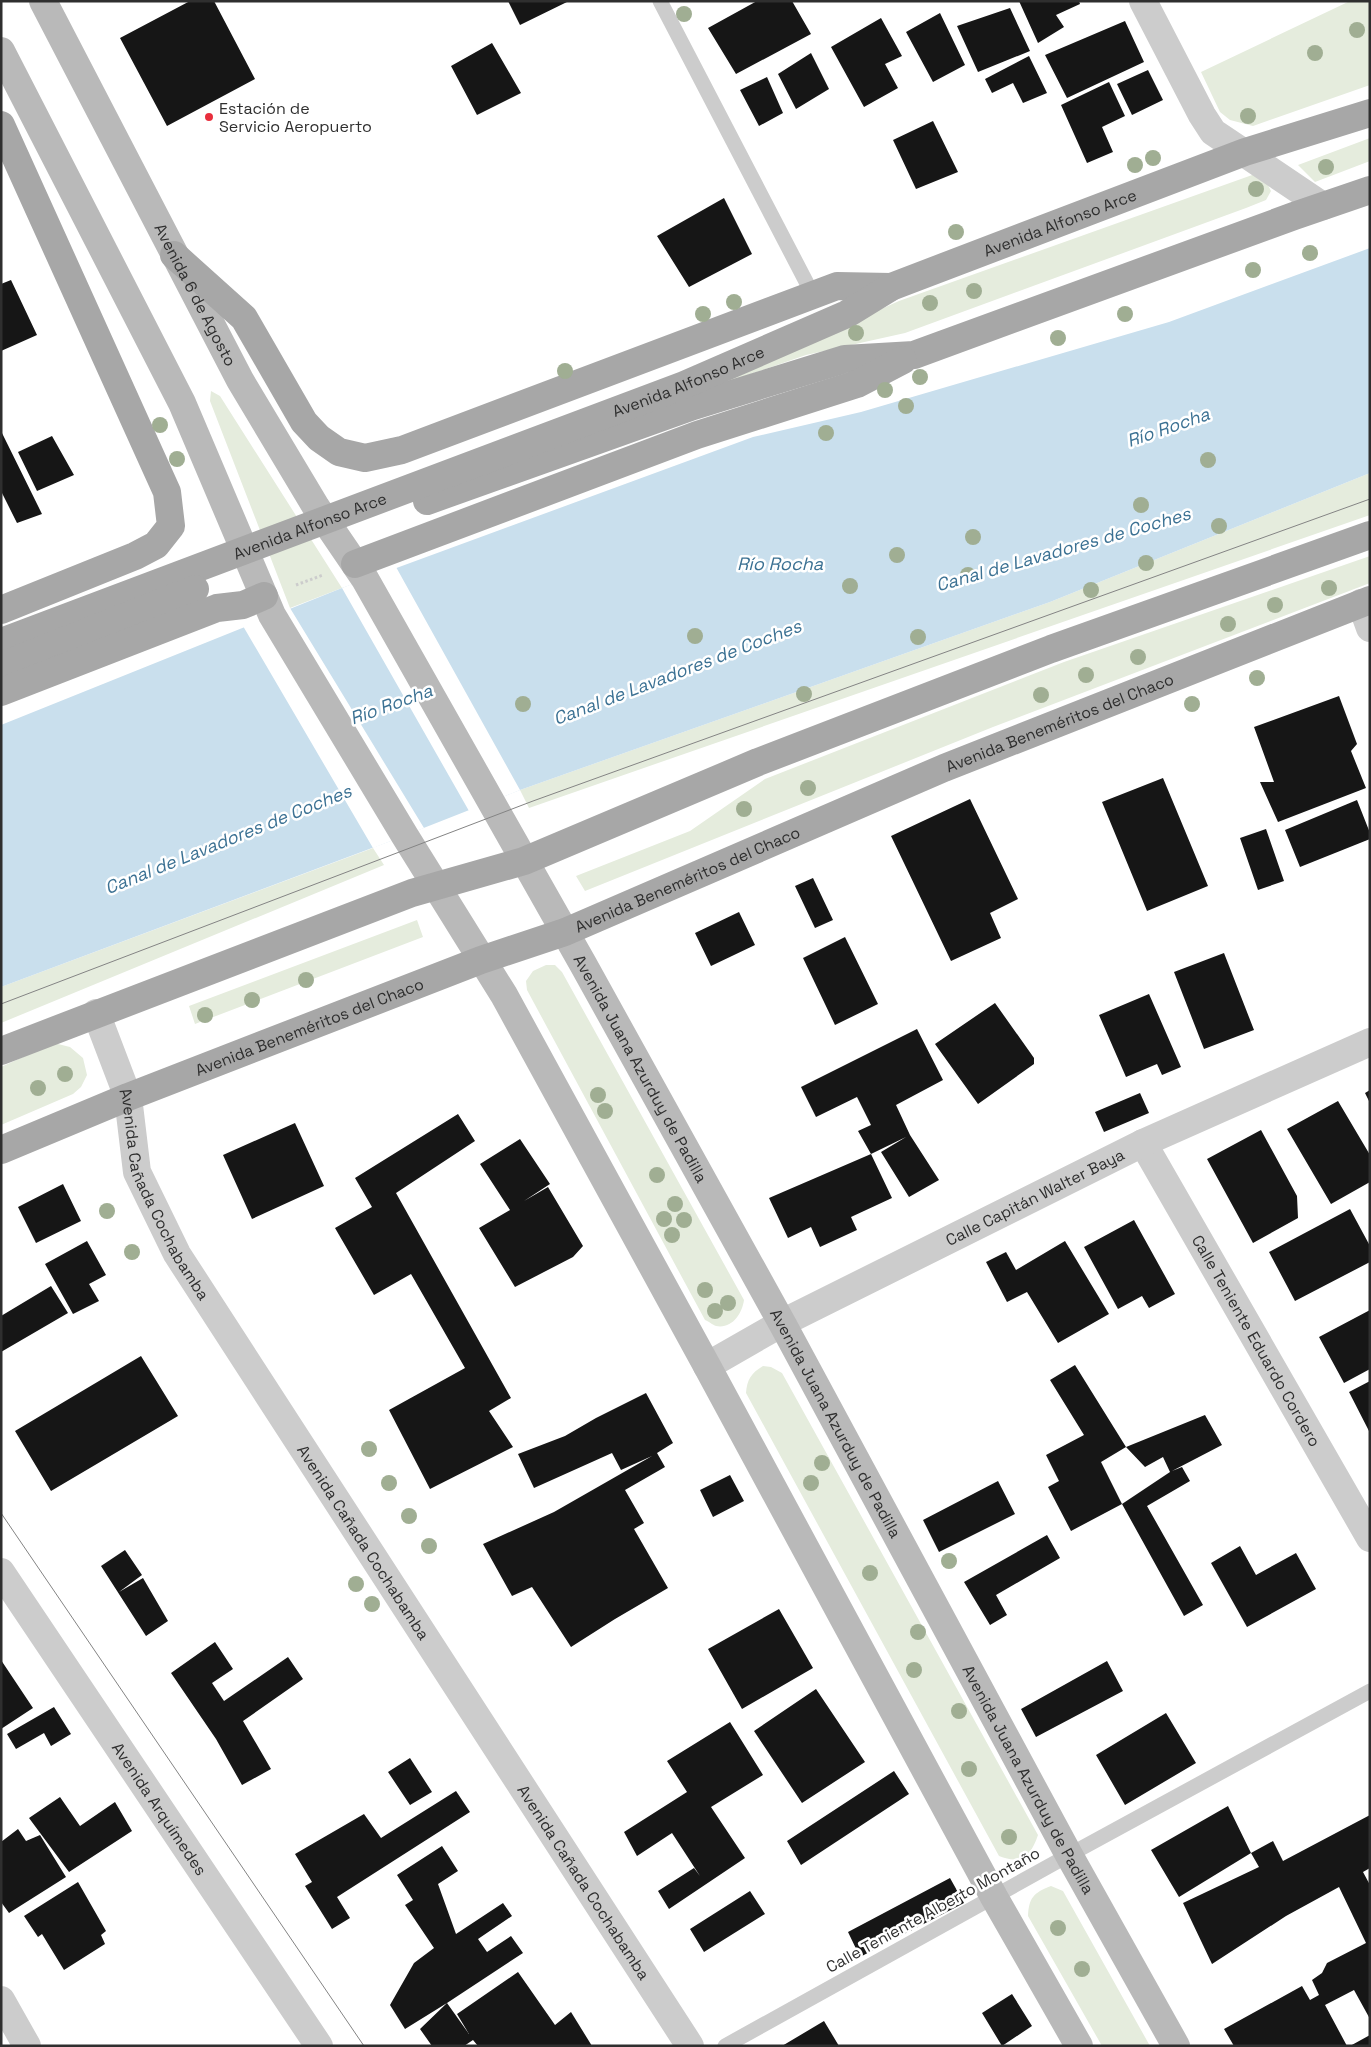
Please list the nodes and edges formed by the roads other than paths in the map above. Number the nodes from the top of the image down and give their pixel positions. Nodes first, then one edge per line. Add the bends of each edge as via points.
1 (43, 1) edge
2 (660, 1) edge
3 (1143, 1) edge
4 (1, 51) edge
5 (1370, 113) edge
6 (1, 125) edge
7 (1245, 152) junction
8 (1370, 190) edge
9 (1323, 206) junction
10 (174, 255) junction
11 (891, 287) junction
12 (812, 295) junction
13 (914, 355) junction
14 (1370, 536) edge
15 (355, 564) junction
16 (265, 598) junction
17 (1, 610) edge
18 (1367, 610) edge
19 (1, 642) edge
20 (1, 666) edge
21 (1, 692) edge
22 (491, 802) joint
23 (524, 861) junction
24 (436, 886) junction
25 (565, 932) junction
26 (481, 960) junction
27 (96, 1013) junction
28 (1370, 1042) edge
29 (1, 1051) edge
30 (128, 1097) junction
31 (1143, 1143) junction
32 (1, 1150) edge
33 (782, 1323) junction
34 (707, 1366) junction
35 (1370, 1538) edge
36 (1, 1572) edge
37 (1370, 1691) edge
38 (1069, 1854) junction
39 (994, 1897) junction
40 (1, 2000) edge
41 (27, 2046) edge
42 (319, 2046) edge
43 (690, 2046) edge
44 (725, 2046) edge
45 (1080, 2046) edge
46 (1176, 2046) edge

1 - 10 main road, Avenida 6 de Agosto
2 - 12 lane
3 - 7 street via 1202,115 1214,132
4 - 16 main road via 182,403
5 - 7 main road, Avenida Alfonso Arce
6 - 17 main road via 167,492 171,526 156,545 135,556
7 - 9 street
7 - 11 main road, Avenida Alfonso Arce
8 - 9 main road, Avenida Alfonso Arce
9 - 13 main road, Avenida Alfonso Arce
10 - 12 main road via 244,318 304,422 319,438 339,452 365,458 402,450
10 - 15 main road, Avenida 6 de Agosto via 240,380
11 - 12 main road via 837,286
11 - 19 main road, Avenida Alfonso Arce via 847,314 684,385
13 - 15 main road via 857,384 697,434
13 - 20 main road, Avenida Alfonso Arce via 845,359 693,406 295,549
14 - 23 main road via 1033,656 758,762
15 - 22 main road, Avenida 6 de Agosto
16 - 21 main road via 217,608
16 - 24 main road
18 - 25 main road, Avenida Beneméritos del Chaco via 944,768
22 - 23 main road, Avenida Juana Azurduy de Padilla
23 - 24 main road
23 - 25 main road, Avenida Juana Azurduy de Padilla
24 - 26 main road
24 - 27 main road
25 - 26 main road, Avenida Beneméritos del Chaco
25 - 33 main road, Avenida Juana Azurduy de Padilla
26 - 30 main road, Avenida Beneméritos del Chaco
26 - 34 main road via 504,995
27 - 29 main road
27 - 30 street, Avenida Cañada Cochabamba
28 - 31 street, Calle Capitán Walter Baya
30 - 32 main road, Avenida Beneméritos del Chaco
30 - 43 street, Avenida Cañada Cochabamba via 137,1172 177,1254
31 - 33 street, Calle Capitán Walter Baya
31 - 35 street, Calle Teniente Eduardo Cordero
33 - 34 street, Calle Capitán Walter Baya
33 - 38 main road, Avenida Juana Azurduy de Padilla
34 - 39 main road
36 - 42 street, Avenida Arquímedes
37 - 38 lane, Calle Teniente Alberto Montaño
38 - 39 lane, Calle Teniente Alberto Montaño
38 - 46 main road, Avenida Juana Azurduy de Padilla
39 - 44 lane, Calle Teniente Alberto Montaño
39 - 45 main road
40 - 41 street

